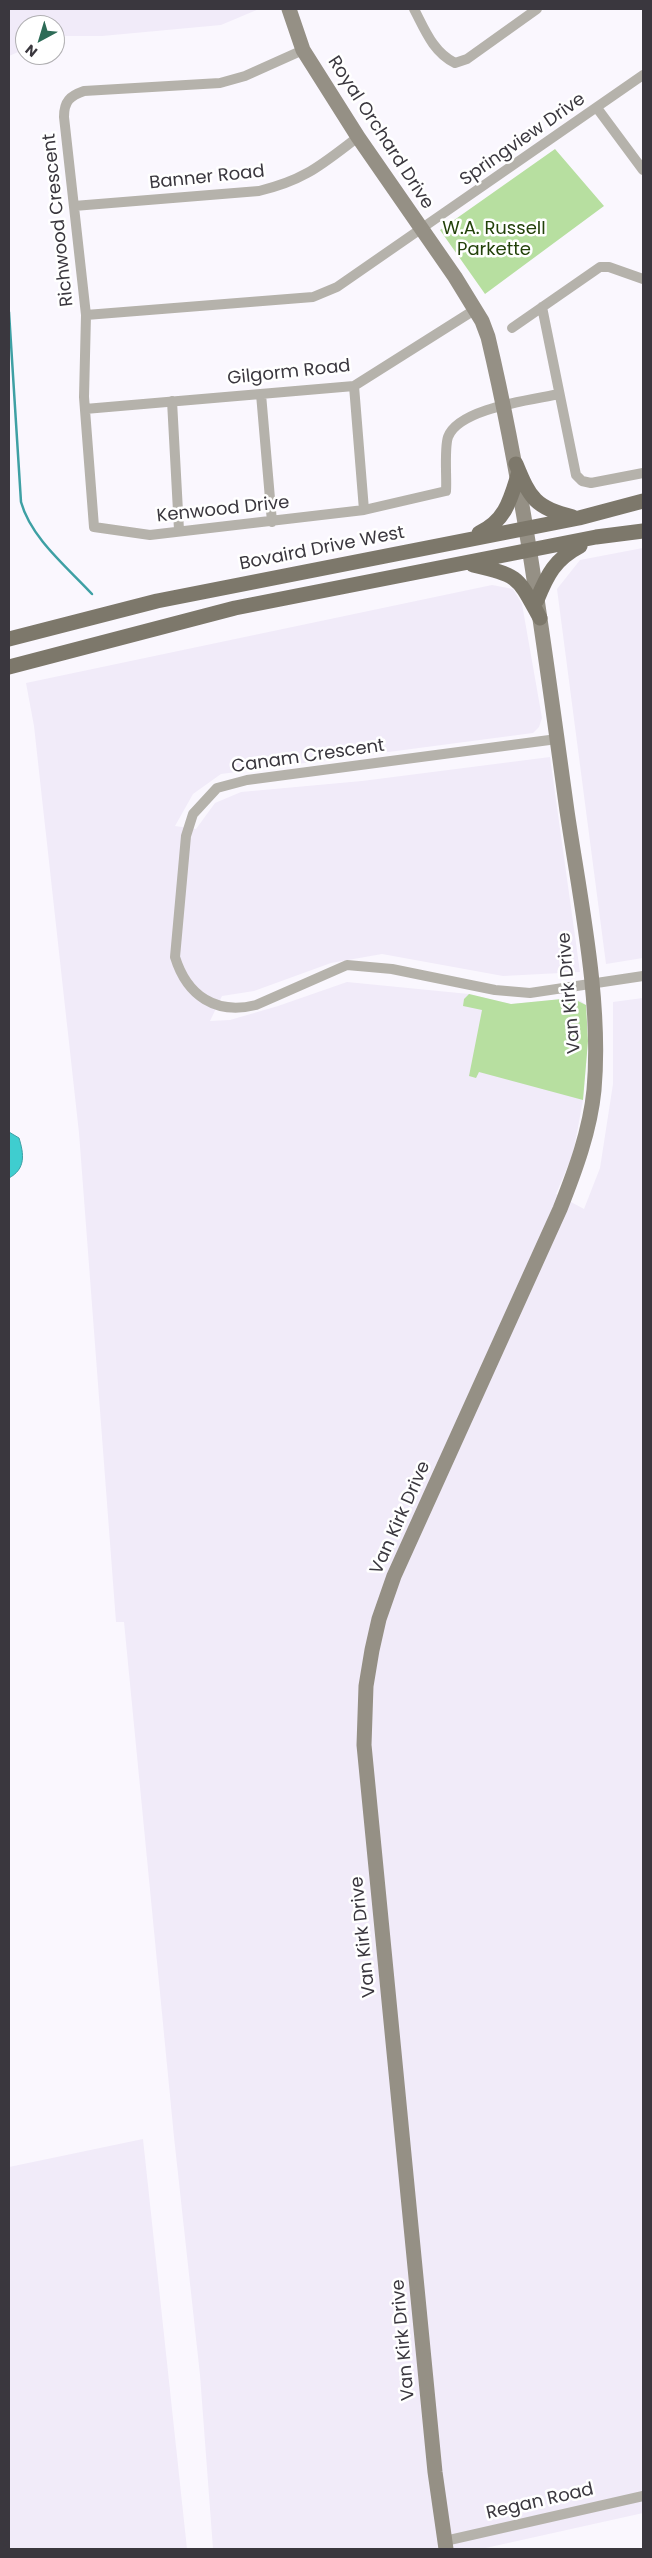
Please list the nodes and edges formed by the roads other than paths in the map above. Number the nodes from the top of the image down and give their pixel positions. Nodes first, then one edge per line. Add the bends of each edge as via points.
1 (290, 9) edge
2 (414, 9) edge
3 (537, 9) edge
4 (303, 50) junction
5 (643, 75) edge
6 (598, 108) junction
7 (358, 137) junction
8 (643, 170) edge
9 (74, 206) junction
10 (421, 230) junction
11 (643, 279) edge
12 (542, 307) junction
13 (476, 310) junction
14 (86, 315) junction
15 (512, 328) dead end
16 (354, 386) junction
17 (261, 394) junction
18 (559, 394) junction
19 (172, 401) junction
20 (504, 406) junction
21 (85, 409) junction
22 (517, 470) junction
23 (643, 473) edge
24 (643, 501) edge
25 (364, 510) junction
26 (579, 518) junction
27 (272, 522) junction
28 (525, 529) junction
29 (179, 530) junction
30 (643, 531) edge
31 (596, 537) junction
32 (464, 540) junction
33 (529, 552) junction
34 (467, 563) junction
35 (537, 600) junction
36 (540, 618) junction
37 (9, 639) edge
38 (9, 667) edge
39 (557, 739) junction
40 (643, 976) edge
41 (591, 984) junction
42 (643, 2496) edge
43 (445, 2545) edge

1 - 4 street, Royal Orchard Drive
2 - 3 street via 435,48 443,57 456,63 467,60
4 - 7 street, Royal Orchard Drive
4 - 9 street, Richwood Crescent via 245,76 220,83 84,92 68,99 64,116
5 - 6 street, Springview Drive
6 - 8 street
6 - 10 street, Springview Drive
7 - 9 street, Banner Road via 309,174 285,185 259,191
7 - 10 street, Royal Orchard Drive
9 - 14 street, Richwood Crescent
10 - 13 street, Royal Orchard Drive
10 - 14 street, Richwood Crescent via 337,287 313,297
11 - 12 street via 600,267
12 - 15 street
12 - 18 street
13 - 16 street, Gilgorm Road
13 - 20 street, Royal Orchard Drive via 488,337
14 - 21 street, Kenwood Drive
16 - 17 street, Gilgorm Road
16 - 25 street
17 - 19 street, Gilgorm Road
17 - 27 street
18 - 20 street
18 - 23 street via 578,478 591,483
19 - 21 street, Gilgorm Road
19 - 29 street
20 - 22 street, Royal Orchard Drive
20 - 25 street, Kenwood Drive via 478,413 456,426 448,438 446,491
21 - 29 street, Kenwood Drive via 94,527 150,535
22 - 26 main road via 535,502 550,511
22 - 28 street, Royal Orchard Drive
22 - 32 main road via 509,503 493,527
24 - 26 main road, Bovaird Drive West
25 - 27 street, Kenwood Drive
26 - 28 main road, Bovaird Drive West
27 - 29 street, Kenwood Drive
28 - 32 main road, Bovaird Drive West
28 - 33 street, Van Kirk Drive
30 - 31 main road
31 - 33 main road
31 - 35 main road via 564,554 547,575
32 - 37 main road, Bovaird Drive West via 147,604
33 - 34 main road
33 - 35 street, Van Kirk Drive
34 - 36 main road via 502,571 515,579
34 - 38 main road via 235,608
35 - 36 street, Van Kirk Drive
36 - 39 street, Van Kirk Drive
39 - 41 street, Van Kirk Drive
39 - 41 street, Canam Crescent via 247,780 217,788 193,814 186,836 175,957 180,973 197,995 220,1007 235,1008 256,1005 347,965 392,969 495,990 530,993
40 - 41 street
41 - 43 street, Van Kirk Drive via 596,1035 594,1091 576,1170 394,1576 379,1619 366,1686 363,1727 371,1824
42 - 43 street, Regan Road

